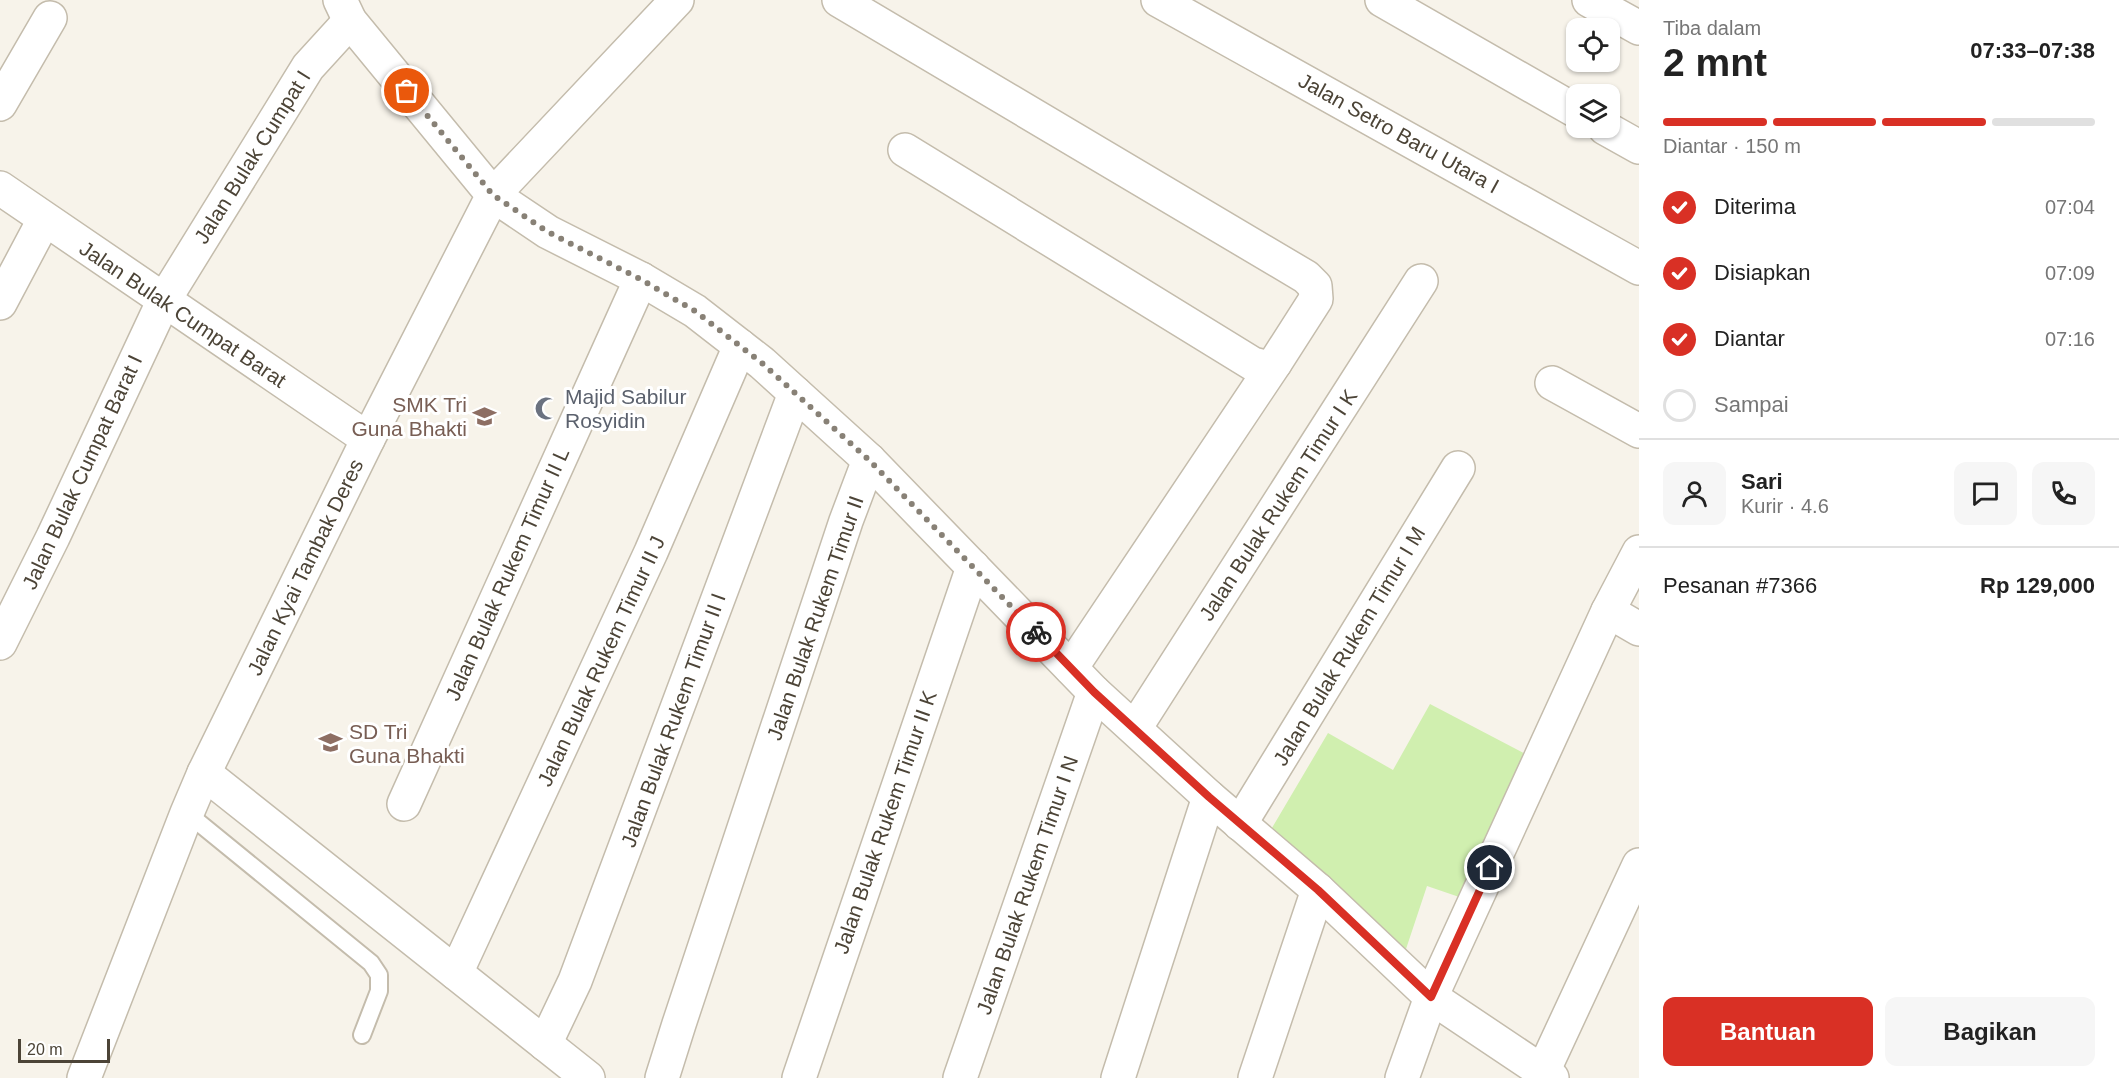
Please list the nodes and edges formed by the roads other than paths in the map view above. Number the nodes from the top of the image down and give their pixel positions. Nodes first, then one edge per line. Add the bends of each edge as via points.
1 (677, 0) edge
2 (839, 0) edge
3 (1158, 0) edge
4 (1382, 0) edge
5 (1588, 0) edge
6 (345, 11) edge
7 (51, 18) dead end
8 (1639, 28) edge
9 (0, 104) edge
10 (1566, 105) edge
11 (1620, 136) edge
12 (1639, 147) edge
13 (905, 150) dead end
14 (0, 188) edge
15 (493, 195) junction
16 (44, 220) junction
17 (1639, 268) edge
18 (640, 279) junction
19 (1421, 281) dead end
20 (164, 300) junction
21 (0, 303) edge
22 (740, 346) junction
23 (1275, 363) junction
24 (1552, 383) dead end
25 (795, 393) junction
26 (1639, 431) edge
27 (368, 439) junction
28 (869, 460) junction
29 (1458, 468) dead end
30 (1639, 552) edge
31 (973, 567) junction
32 (1608, 611) junction
33 (1639, 628) edge
34 (0, 644) edge
35 (1071, 668) junction
36 (1094, 692) junction
37 (1135, 729) junction
38 (204, 773) junction
39 (1209, 797) junction
40 (404, 804) dead end
41 (187, 813) junction
42 (1240, 824) junction
43 (1639, 866) edge
44 (1318, 890) junction
45 (456, 973) junction
46 (1431, 997) junction
47 (362, 1035) dead end
48 (546, 1044) junction
49 (1545, 1076) edge
50 (84, 1078) edge
51 (588, 1078) edge
52 (663, 1078) edge
53 (798, 1078) edge
54 (960, 1078) edge
55 (1118, 1078) edge
56 (1255, 1078) edge
57 (1402, 1078) edge

1 - 15 street, Jalan Kyai Tambak Deres
2 - 23 street via 1306,277 1315,286 1316,299
3 - 17 street, Jalan Setro Baru Utara I
4 - 10 street
5 - 8 street
6 - 15 street
6 - 20 street, Jalan Bulak Cumpat I
7 - 9 street
11 - 12 street
13 - 23 street via 1253,364 1265,367
14 - 16 street, Jalan Bulak Cumpat Barat
15 - 18 street via 548,232
15 - 27 street, Jalan Kyai Tambak Deres
16 - 20 street, Jalan Bulak Cumpat Barat
16 - 21 street
18 - 22 street via 695,311
18 - 40 street, Jalan Bulak Rukem Timur II L
19 - 37 street, Jalan Bulak Rukem Timur I K
20 - 27 street, Jalan Bulak Cumpat Barat
20 - 34 street, Jalan Bulak Cumpat Barat I
22 - 25 street
22 - 45 street, Jalan Bulak Rukem Timur II J via 651,552
23 - 35 street
24 - 26 street
25 - 28 street
25 - 48 street, Jalan Bulak Rukem Timur II I via 575,981
27 - 38 street, Jalan Kyai Tambak Deres
28 - 31 street
28 - 52 street, Jalan Bulak Rukem Timur II
29 - 42 street, Jalan Bulak Rukem Timur I M
30 - 32 street
31 - 35 street
31 - 53 street, Jalan Bulak Rukem Timur II K
32 - 33 street
32 - 46 street
35 - 36 street
36 - 37 street
36 - 54 street, Jalan Bulak Rukem Timur I N
37 - 39 street
38 - 41 street, Jalan Kyai Tambak Deres
38 - 45 street
39 - 42 street
39 - 55 street
41 - 47 lane via 371,963 379,975 379,991
41 - 50 street, Jalan Kyai Tambak Deres
42 - 44 street
43 - 49 street
44 - 46 street
44 - 56 street
45 - 48 street
46 - 49 street
46 - 57 street
48 - 51 street

